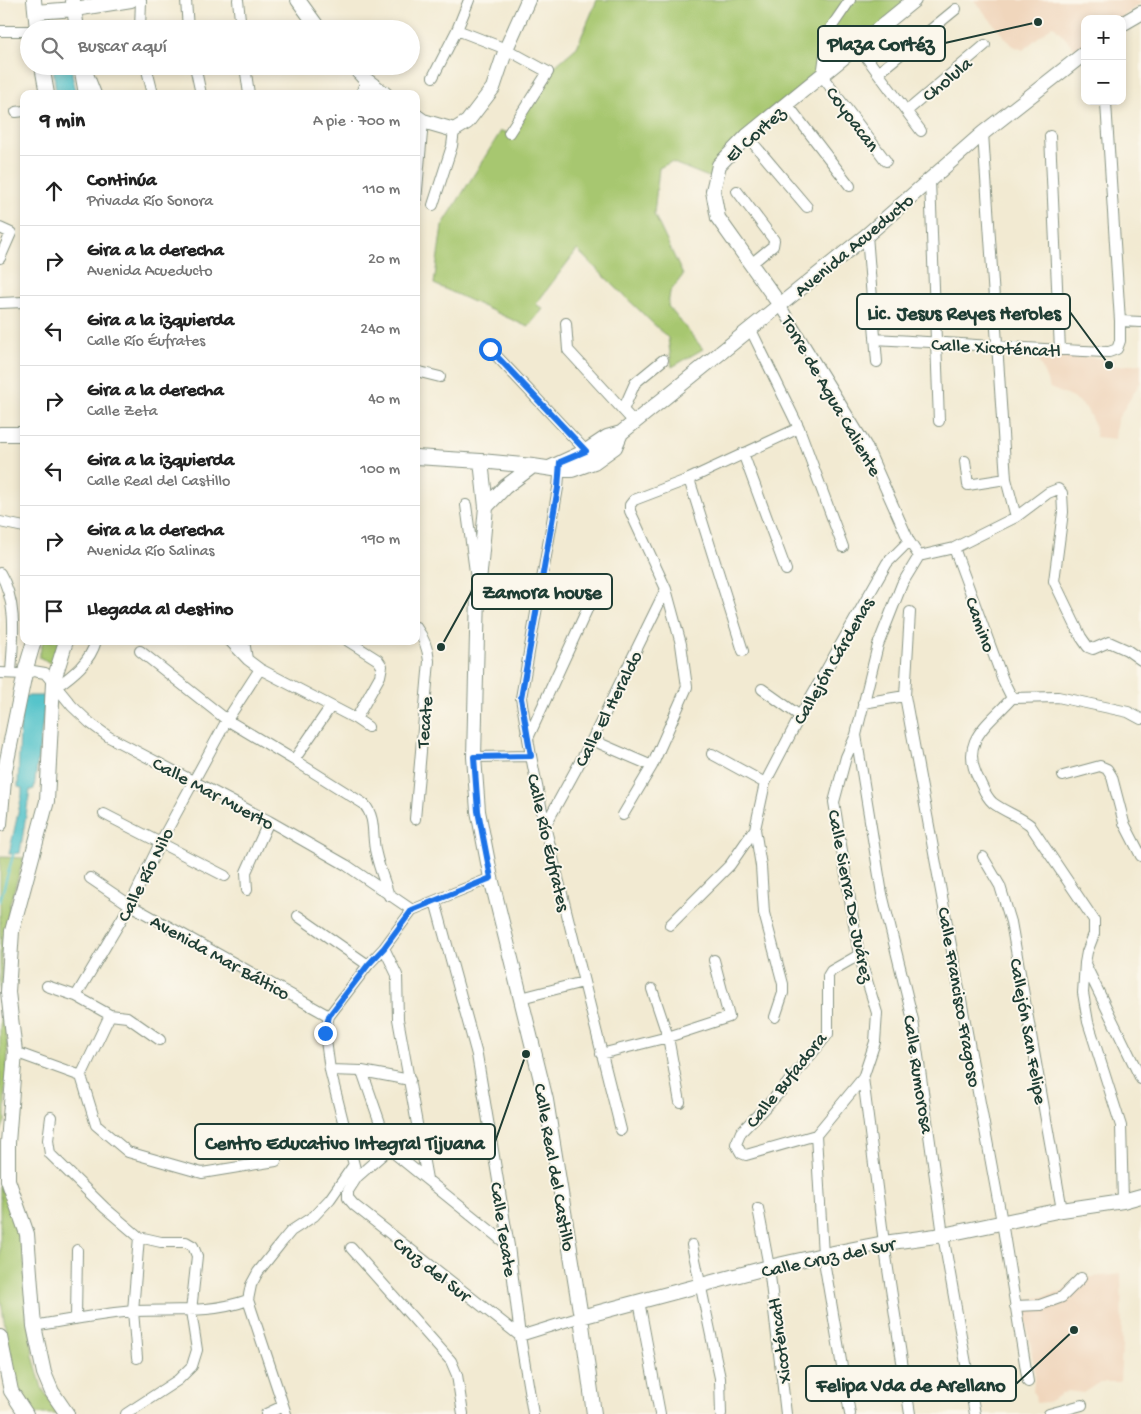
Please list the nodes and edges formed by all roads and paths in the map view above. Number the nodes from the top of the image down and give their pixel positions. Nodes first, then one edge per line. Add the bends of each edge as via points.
1 (129, 0) edge
2 (141, 0) edge
3 (186, 0) edge
4 (238, 0) edge
5 (298, 0) edge
6 (469, 0) edge
7 (528, 0) edge
8 (850, 0) edge
9 (914, 0) edge
10 (74, 4) edge
11 (35, 6) edge
12 (956, 9) dead end
13 (1141, 13) edge
14 (36, 20) edge
15 (76, 20) edge
16 (140, 20) edge
17 (187, 20) edge
18 (240, 20) edge
19 (312, 20) edge
20 (1126, 22) edge
21 (456, 30) junction
22 (0, 31) edge
23 (20, 31) edge
24 (984, 45) dead end
25 (858, 46) junction
26 (506, 49) junction
27 (1081, 56) edge
28 (879, 72) junction
29 (44, 75) edge
30 (83, 75) edge
31 (90, 75) edge
32 (148, 75) edge
33 (197, 75) edge
34 (246, 75) edge
35 (362, 75) edge
36 (822, 76) junction
37 (433, 77) dead end
38 (366, 80) junction
39 (46, 90) edge
40 (85, 90) edge
41 (95, 90) edge
42 (152, 90) edge
43 (200, 90) edge
44 (248, 90) edge
45 (362, 90) edge
46 (380, 90) edge
47 (788, 104) junction
48 (1106, 105) edge
49 (907, 111) junction
50 (420, 119) edge
51 (454, 130) junction
52 (921, 131) dead end
53 (509, 133) dead end
54 (983, 133) junction
55 (747, 136) junction
56 (1050, 136) dead end
57 (886, 161) dead end
58 (930, 180) junction
59 (850, 186) dead end
60 (737, 191) dead end
61 (432, 205) dead end
62 (807, 207) dead end
63 (0, 228) edge
64 (867, 235) junction
65 (0, 258) edge
66 (751, 264) junction
67 (20, 302) edge
68 (0, 303) edge
69 (780, 304) junction
70 (1120, 321) junction
71 (1141, 322) edge
72 (566, 323) dead end
73 (750, 328) junction
74 (875, 340) junction
75 (935, 342) junction
76 (998, 345) junction
77 (490, 349) dead end
78 (1060, 350) junction
79 (663, 360) dead end
80 (877, 362) dead end
81 (420, 372) edge
82 (440, 377) dead end
83 (623, 410) junction
84 (939, 421) dead end
85 (634, 422) junction
86 (799, 428) junction
87 (621, 433) junction
88 (0, 434) edge
89 (20, 434) edge
90 (586, 451) junction
91 (743, 453) junction
92 (420, 457) edge
93 (481, 461) junction
94 (965, 461) dead end
95 (533, 466) junction
96 (556, 467) junction
97 (689, 478) junction
98 (1006, 479) junction
99 (466, 505) dead end
100 (486, 507) junction
101 (1016, 517) junction
102 (0, 522) edge
103 (20, 526) edge
104 (909, 541) junction
105 (843, 548) dead end
106 (954, 548) junction
107 (918, 556) junction
108 (786, 570) dead end
109 (0, 573) edge
110 (666, 589) junction
111 (596, 590) dead end
112 (478, 593) junction
113 (910, 612) dead end
114 (420, 633) edge
115 (31, 645) edge
116 (65, 645) edge
117 (95, 645) edge
118 (234, 645) edge
119 (245, 645) edge
120 (354, 645) edge
121 (743, 650) dead end
122 (140, 651) dead end
123 (248, 660) junction
124 (1141, 660) edge
125 (260, 670) junction
126 (12, 673) edge
127 (54, 685) junction
128 (762, 689) dead end
129 (905, 696) junction
130 (1012, 698) junction
131 (863, 703) junction
132 (331, 706) junction
133 (800, 716) junction
134 (356, 719) junction
135 (227, 720) junction
136 (1141, 720) edge
137 (368, 728) dead end
138 (856, 735) junction
139 (528, 738) junction
140 (592, 740) junction
141 (712, 754) dead end
142 (531, 756) junction
143 (474, 757) junction
144 (294, 760) junction
145 (652, 766) junction
146 (2, 769) edge
147 (1063, 776) dead end
148 (192, 782) junction
149 (765, 783) junction
150 (104, 814) dead end
151 (623, 815) dead end
152 (415, 819) dead end
153 (269, 821) junction
154 (0, 824) edge
155 (545, 826) junction
156 (755, 829) junction
157 (160, 842) junction
158 (1141, 856) edge
159 (983, 857) dead end
160 (225, 876) dead end
161 (90, 878) dead end
162 (491, 878) junction
163 (247, 890) dead end
164 (389, 896) junction
165 (435, 900) junction
166 (130, 905) junction
167 (412, 910) junction
168 (298, 916) dead end
169 (670, 925) dead end
170 (384, 948) junction
171 (859, 955) junction
172 (714, 960) dead end
173 (1085, 963) junction
174 (368, 965) junction
175 (584, 982) junction
176 (47, 986) dead end
177 (652, 989) dead end
178 (76, 996) junction
179 (521, 998) junction
180 (110, 1016) junction
181 (329, 1016) junction
182 (775, 1017) dead end
183 (668, 1037) junction
184 (160, 1040) dead end
185 (15, 1052) junction
186 (601, 1054) junction
187 (330, 1070) junction
188 (362, 1071) junction
189 (81, 1076) junction
190 (863, 1078) junction
191 (1141, 1079) edge
192 (410, 1080) junction
193 (680, 1102) dead end
194 (51, 1117) dead end
195 (621, 1130) dead end
196 (816, 1135) junction
197 (4, 1147) edge
198 (389, 1149) junction
199 (276, 1161) dead end
200 (353, 1166) junction
201 (357, 1177) junction
202 (427, 1179) junction
203 (1141, 1196) edge
204 (1123, 1200) junction
205 (758, 1208) dead end
206 (1062, 1210) junction
207 (1002, 1222) junction
208 (943, 1235) junction
209 (139, 1237) junction
210 (884, 1243) junction
211 (692, 1245) dead end
212 (509, 1246) junction
213 (351, 1248) dead end
214 (77, 1250) dead end
215 (823, 1255) junction
216 (769, 1267) junction
217 (1081, 1278) dead end
218 (702, 1286) junction
219 (248, 1300) junction
220 (639, 1301) junction
221 (1015, 1306) junction
222 (133, 1311) junction
223 (191, 1311) junction
224 (582, 1317) junction
225 (76, 1319) junction
226 (34, 1326) junction
227 (520, 1336) junction
228 (0, 1337) edge
229 (137, 1358) dead end
230 (1028, 1382) dead end
231 (1082, 1405) dead end
232 (285, 1410) edge
233 (26, 1414) edge
234 (66, 1414) edge
235 (126, 1414) edge
236 (266, 1414) edge
237 (462, 1414) edge
238 (533, 1414) edge
239 (594, 1414) edge
240 (660, 1414) edge
241 (721, 1414) edge
242 (786, 1414) edge
243 (850, 1414) edge
244 (910, 1414) edge
245 (976, 1414) edge
246 (1049, 1414) edge

1 - 10 street
2 - 16 street
3 - 17 street
4 - 18 street
5 - 19 street
6 - 21 street
7 - 26 street
8 - 36 street via 828,32
9 - 25 street, El Cortez
10 - 11 street
10 - 15 street
11 - 14 street
12 - 28 street
13 - 20 street
21 - 26 street
21 - 37 street
22 - 23 street
24 - 49 street, Cholula
25 - 28 street
25 - 36 street, El Cortez
26 - 51 street via 493,88 467,122
26 - 53 street via 548,72
27 - 54 street, Avenida Acueducto
28 - 49 street
29 - 39 street
30 - 40 street
31 - 41 street
32 - 42 street
33 - 43 street
34 - 44 street
35 - 38 street
36 - 47 street, El Cortez
36 - 57 street, Coyoacan
38 - 45 street
38 - 46 street
47 - 55 street, El Cortez
47 - 59 street
48 - 70 street
49 - 52 street
50 - 51 street
51 - 61 street via 452,146
54 - 58 street, Avenida Acueducto
54 - 76 street
55 - 62 street
55 - 66 street, El Cortez via 719,165 713,191 718,218
56 - 78 street
58 - 64 street, Avenida Acueducto
58 - 75 street
60 - 66 street via 774,240 773,246
63 - 65 street via 11,233
64 - 69 street, Avenida Acueducto
64 - 74 street
66 - 69 street, El Cortez
67 - 68 street
69 - 73 street, Avenida Acueducto
69 - 104 street, Torre de Agua Caliente via 866,446
70 - 71 street
70 - 78 street, Calle Xicoténcatl via 1120,341 1116,349 1109,352
72 - 83 street via 568,350
73 - 85 street, Avenida Acueducto
73 - 86 street
74 - 75 street, Calle Xicoténcatl
74 - 80 street
75 - 76 street, Calle Xicoténcatl
75 - 84 street
76 - 78 street, Calle Xicoténcatl
76 - 98 street
77 - 90 street
79 - 83 street via 635,383
81 - 82 street
83 - 85 street
85 - 87 street, Avenida Acueducto
86 - 91 street
86 - 105 street
87 - 90 street, Avenida Acueducto via 607,437
87 - 96 street, Avenida Acueducto via 615,447 594,462 572,470
88 - 89 street
90 - 96 street, Avenida Acueducto
91 - 97 street
91 - 108 street
92 - 93 street, Avenida Acueducto
93 - 95 street, Avenida Acueducto
93 - 100 street, Calle Real del Castillo
94 - 98 street via 968,485
95 - 96 street, Avenida Acueducto
95 - 100 street via 505,487
96 - 139 street, Calle Río Éufrates via 521,698
97 - 110 street via 634,500 630,505
97 - 121 street
98 - 101 street
99 - 112 street
100 - 112 street, Calle Real del Castillo
101 - 106 street
101 - 124 street via 1048,492 1058,489 1062,493 1063,512 1054,581 1088,647 1093,649 1109,642
102 - 103 street
104 - 107 street
104 - 133 street, Callejón Cárdenas via 887,563
106 - 107 street
106 - 130 street, Camino
107 - 131 street via 902,584 878,645
109 - 126 street via 5,580 13,617
110 - 140 street, Calle El Heraldo
110 - 145 street via 681,644 687,687
111 - 139 street
112 - 143 street, Calle Real del Castillo
113 - 129 street, Calle Francisco Fragoso
114 - 152 street, Tecate via 428,649 429,661
115 - 126 street
116 - 127 street
117 - 127 street via 76,673
118 - 123 street
119 - 123 street
120 - 134 street via 382,666 380,676
122 - 135 street
123 - 125 street
125 - 132 street
125 - 135 street, Calle Río Nilo
126 - 127 street, Calle Mar Muerto via 45,673
126 - 146 street
127 - 148 street, Calle Mar Muerto via 72,706 109,737
127 - 185 street via 46,800 12,931 8,992
128 - 133 street
129 - 131 street
129 - 207 street, Calle Francisco Fragoso
130 - 136 street via 1058,697 1128,712
130 - 173 street via 976,737 971,760 992,802 1030,825 1094,920 1094,934
131 - 138 street
132 - 134 street
132 - 144 street
133 - 149 street, Callejón Cárdenas
134 - 137 street
135 - 144 street
135 - 148 street, Calle Río Nilo
138 - 171 street, Calle Sierra De Juárez via 846,757 834,802
138 - 208 street, Calle Rumorosa via 882,894 913,1020
139 - 142 street, Calle Río Éufrates
140 - 145 street
140 - 155 street, Calle El Heraldo
141 - 149 street
142 - 143 street
142 - 155 street, Calle Río Éufrates
143 - 162 street, Calle Real del Castillo via 478,811
144 - 164 street via 358,799 369,810 375,851
145 - 151 street
146 - 154 street
147 - 158 street via 1100,766 1107,768 1124,823
148 - 153 street, Calle Mar Muerto
148 - 157 street, Calle Río Nilo
149 - 156 street, Callejón Cárdenas
150 - 157 street
153 - 163 street via 246,872
153 - 164 street, Calle Mar Muerto via 346,864
155 - 175 street, Calle Río Éufrates
156 - 169 street, Callejón Cárdenas via 730,864
156 - 182 street via 764,913 783,984
157 - 160 street
157 - 166 street, Calle Río Nilo
159 - 206 street, Callejón San Felipe via 1000,886 1011,922
161 - 166 street, Avenida Mar Báltico
162 - 165 street
162 - 179 street, Calle Real del Castillo
164 - 167 street, Calle Mar Muerto
165 - 167 street
165 - 212 street, Calle Tecate via 476,1055
166 - 178 street, Calle Río Nilo
166 - 181 street, Avenida Mar Báltico
167 - 170 street
168 - 174 street
170 - 174 street
170 - 192 street via 397,975 398,1020
171 - 190 street, Calle Sierra De Juárez via 877,1012 875,1042
171 - 196 street, Calle Bufadora via 828,976 828,1034 781,1091 741,1132 736,1144 746,1155
172 - 183 street via 730,1017
173 - 191 street
173 - 204 street via 1083,993 1088,1022 1121,1126
174 - 181 street
175 - 179 street
175 - 186 street, Calle Río Éufrates
176 - 178 street
177 - 183 street
178 - 180 street
179 - 224 street, Calle Real del Castillo via 546,1100
180 - 184 street via 128,1017
180 - 189 street
181 - 187 street via 325,1033
183 - 186 street
183 - 193 street
185 - 189 street
185 - 197 street
186 - 195 street, Calle Río Éufrates
187 - 188 street
187 - 200 street
188 - 192 street
188 - 198 street
189 - 199 street via 96,1125 128,1152 202,1173
190 - 196 street
190 - 210 street, Calle Sierra De Juárez
192 - 202 street
194 - 209 street via 50,1154
196 - 215 street
197 - 226 street via 8,1180 27,1234
198 - 201 street
198 - 202 street
200 - 201 street
200 - 219 street via 330,1199 314,1216 291,1231 258,1272
201 - 227 street, Cruz del Sur via 348,1191 348,1198 354,1205
202 - 212 street
203 - 204 street, Calle Cruz del Sur
204 - 206 street, Calle Cruz del Sur
205 - 216 street, Xicoténcatl
206 - 207 street, Calle Cruz del Sur
207 - 208 street, Calle Cruz del Sur
207 - 221 street, Calle Francisco Fragoso
208 - 210 street, Calle Cruz del Sur
208 - 245 street, Calle Rumorosa
209 - 222 street
209 - 223 street via 161,1242 186,1242 194,1246 197,1256
210 - 215 street, Calle Cruz del Sur
210 - 244 street, Calle Sierra De Juárez
211 - 218 street
212 - 227 street, Calle Tecate
213 - 237 street via 451,1361 457,1375
214 - 225 street
215 - 216 street, Calle Cruz del Sur
215 - 243 street
216 - 218 street, Calle Cruz del Sur
216 - 242 street, Xicoténcatl
217 - 221 street via 1062,1297 1040,1304
218 - 220 street, Calle Cruz del Sur
218 - 241 street via 720,1378
219 - 223 street
219 - 232 street
220 - 224 street, Calle Cruz del Sur
220 - 240 street
221 - 230 street, Calle Francisco Fragoso
222 - 223 street
222 - 225 street
222 - 229 street
223 - 235 street via 197,1350 192,1366 178,1380
224 - 227 street, Calle Cruz del Sur
224 - 239 street, Calle Real del Castillo
225 - 226 street
226 - 234 street via 44,1373
227 - 238 street, Calle Tecate
228 - 233 street via 11,1391
231 - 246 street
232 - 236 street

